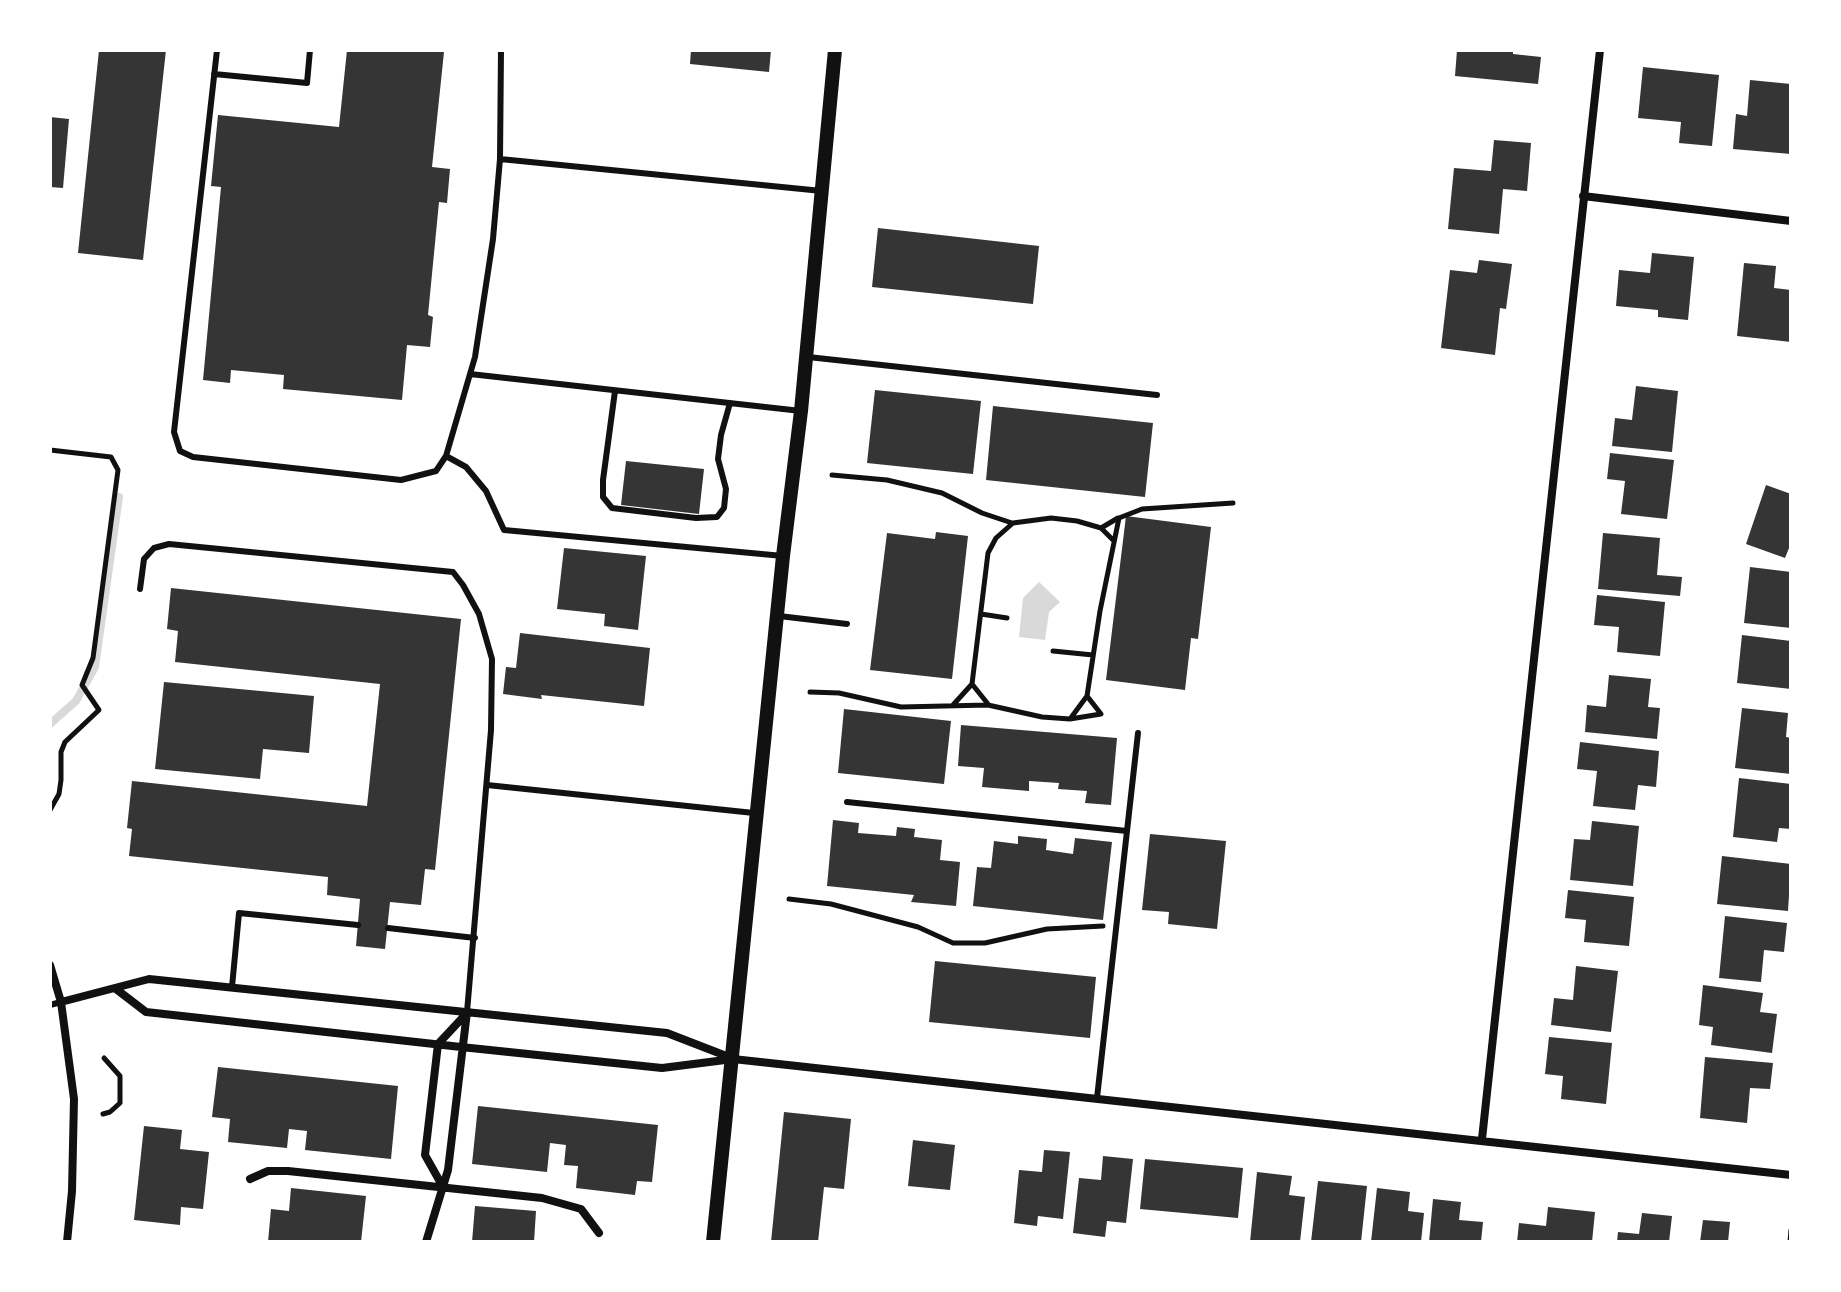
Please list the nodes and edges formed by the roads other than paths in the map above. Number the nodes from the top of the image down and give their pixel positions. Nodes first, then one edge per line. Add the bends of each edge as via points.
1 (217, 50) edge
2 (310, 50) edge
3 (501, 50) edge
4 (835, 50) edge
5 (1600, 50) edge
6 (214, 74) junction
7 (500, 159) junction
8 (822, 191) junction
9 (1583, 196) junction
10 (1791, 221) edge
11 (804, 357) junction
12 (470, 374) junction
13 (615, 391) junction
14 (1157, 395) dead end
15 (730, 403) junction
16 (801, 411) junction
17 (446, 456) junction
18 (783, 556) junction
19 (140, 589) dead end
20 (777, 616) junction
21 (847, 624) dead end
22 (1138, 733) dead end
23 (487, 785) junction
24 (847, 802) dead end
25 (758, 814) junction
26 (1127, 831) junction
27 (358, 925) dead end
28 (388, 928) dead end
29 (475, 938) junction
30 (50, 965) edge
31 (232, 987) junction
32 (116, 989) junction
33 (61, 1002) junction
34 (50, 1005) edge
35 (467, 1012) junction
36 (438, 1044) junction
37 (461, 1047) junction
38 (733, 1059) junction
39 (1097, 1098) junction
40 (1482, 1139) junction
41 (1791, 1175) edge
42 (250, 1179) dead end
43 (443, 1187) junction
44 (599, 1233) dead end
45 (67, 1242) edge
46 (426, 1242) edge
47 (713, 1242) edge

1 - 6 lane
2 - 6 lane via 307,83
3 - 7 lane
4 - 8 street
5 - 9 street
6 - 17 lane via 174,432 180,451 193,457 401,480 436,471
7 - 8 lane
7 - 12 lane via 493,239
8 - 11 street
9 - 10 street
9 - 40 street
11 - 14 lane
11 - 16 street
12 - 13 lane
12 - 17 lane
13 - 15 lane
13 - 15 lane via 603,497 612,508 696,518 717,517 724,508 726,489 718,459
15 - 16 lane
16 - 18 street
17 - 18 lane via 466,467 486,491 504,530
18 - 20 street
19 - 23 lane via 144,559 154,548 169,544 453,572 479,614 492,659
20 - 21 lane
20 - 25 street
22 - 26 lane
23 - 25 lane
23 - 29 lane
24 - 26 lane
25 - 38 street
26 - 39 lane
27 - 31 lane via 239,913
28 - 29 lane
29 - 35 lane
30 - 33 street
31 - 32 street via 149,979
31 - 35 street
32 - 33 street
32 - 36 street via 146,1012
33 - 34 lane
33 - 45 street via 74,1099
35 - 36 street
35 - 37 street
35 - 38 street via 667,1033
36 - 37 street
36 - 43 street via 425,1155
37 - 38 street via 662,1068
37 - 43 street
38 - 39 street
38 - 47 street
39 - 40 street
40 - 41 street
42 - 43 street via 268,1171 288,1171
43 - 44 street via 563,1203 581,1209
43 - 46 street

